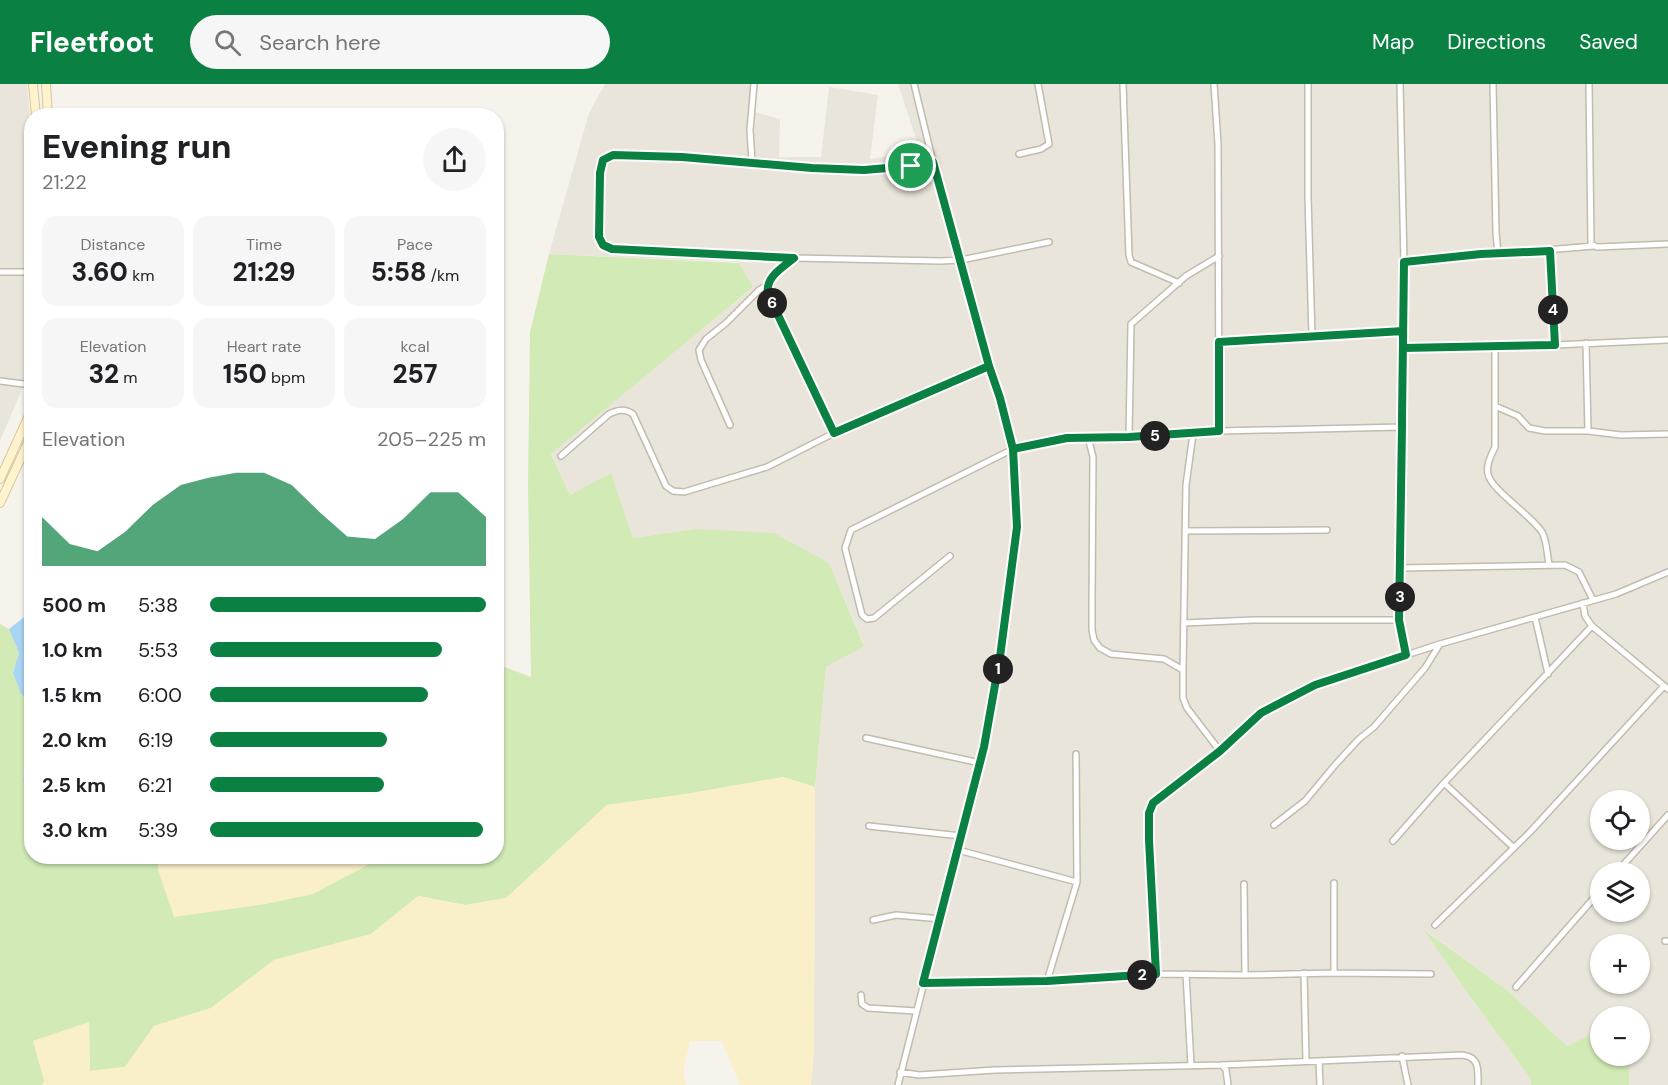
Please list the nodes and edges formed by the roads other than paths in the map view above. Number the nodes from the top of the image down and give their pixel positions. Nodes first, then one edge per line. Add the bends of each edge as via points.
1 (33, 84) edge
2 (46, 84) edge
3 (754, 84) edge
4 (914, 84) edge
5 (1038, 84) edge
6 (1123, 84) edge
7 (1214, 84) edge
8 (1308, 84) edge
9 (1400, 84) edge
10 (1493, 84) edge
11 (1589, 84) edge
12 (35, 108) edge
13 (48, 108) edge
14 (1019, 154) dead end
15 (752, 162) junction
16 (933, 162) junction
17 (1049, 242) dead end
18 (1668, 244) edge
19 (1594, 246) junction
20 (1550, 251) junction
21 (1498, 254) junction
22 (1219, 256) junction
23 (794, 258) junction
24 (961, 260) junction
25 (1404, 262) junction
26 (0, 272) edge
27 (24, 272) edge
28 (1179, 283) junction
29 (766, 286) junction
30 (1403, 331) junction
31 (1312, 337) junction
32 (1668, 340) edge
33 (1219, 342) junction
34 (1586, 343) junction
35 (1555, 345) junction
36 (1495, 347) junction
37 (1403, 348) junction
38 (989, 366) junction
39 (0, 381) edge
40 (24, 384) edge
41 (1495, 406) junction
42 (730, 425) dead end
43 (24, 426) edge
44 (1402, 427) junction
45 (1219, 431) junction
46 (1588, 431) junction
47 (834, 433) junction
48 (1193, 434) junction
49 (1668, 434) edge
50 (1088, 437) junction
51 (1129, 437) junction
52 (1013, 449) junction
53 (24, 451) edge
54 (561, 456) dead end
55 (0, 479) edge
56 (0, 503) edge
57 (1327, 530) dead end
58 (1185, 531) junction
59 (950, 556) dead end
60 (1549, 564) junction
61 (1400, 568) junction
62 (1668, 572) edge
63 (1593, 600) junction
64 (1583, 603) junction
65 (1535, 617) junction
66 (1399, 620) junction
67 (1184, 623) junction
68 (1592, 626) junction
69 (1440, 644) junction
70 (1406, 655) junction
71 (1183, 670) junction
72 (1548, 674) junction
73 (1666, 687) edge
74 (866, 738) dead end
75 (1220, 751) junction
76 (1076, 754) dead end
77 (980, 763) junction
78 (1444, 783) junction
79 (1668, 815) edge
80 (1274, 825) dead end
81 (869, 826) dead end
82 (961, 836) junction
83 (1394, 841) dead end
84 (1513, 848) junction
85 (958, 850) junction
86 (1626, 862) edge
87 (1077, 882) junction
88 (1334, 883) dead end
89 (1244, 884) dead end
90 (1590, 902) edge
91 (941, 919) junction
92 (873, 920) dead end
93 (1435, 925) dead end
94 (1304, 973) junction
95 (1334, 973) junction
96 (1156, 974) junction
97 (1186, 974) junction
98 (1245, 975) junction
99 (1431, 975) dead end
100 (1047, 981) junction
101 (923, 983) junction
102 (1516, 987) dead end
103 (861, 995) dead end
104 (916, 1011) junction
105 (1402, 1056) junction
106 (1306, 1061) junction
107 (1319, 1061) junction
108 (1191, 1065) junction
109 (1222, 1065) junction
110 (900, 1072) junction
111 (898, 1085) edge
112 (1228, 1085) edge
113 (1320, 1085) edge
114 (1408, 1085) edge
115 (1478, 1085) edge

1 - 12 main road
2 - 13 main road
3 - 15 street
4 - 16 street
5 - 14 street via 1049,144
6 - 28 street via 1129,255 1138,266
7 - 22 street
8 - 31 street
9 - 25 street
10 - 21 street
11 - 19 street via 1590,241
15 - 16 street via 864,170
15 - 23 street via 613,155 603,160 600,173 599,237 603,245 612,249
16 - 24 street
17 - 24 street
18 - 19 street
19 - 20 street
20 - 21 street
20 - 35 street
21 - 25 street
22 - 28 street
22 - 33 street
23 - 24 street
23 - 29 street
24 - 38 street
25 - 30 street
26 - 27 street
28 - 51 street via 1131,324
29 - 42 street via 706,339 699,350
29 - 47 street
30 - 31 street
30 - 37 street
31 - 33 street
32 - 34 street
33 - 45 street
34 - 35 street
34 - 46 street
35 - 36 street
36 - 37 street
36 - 41 street
37 - 44 street
38 - 47 street
38 - 52 street
39 - 40 street
41 - 46 street via 1518,416 1534,430
41 - 60 street via 1495,447 1488,473 1491,482 1543,534
43 - 55 main road
44 - 45 street
44 - 61 street
45 - 48 street
46 - 49 street
47 - 54 street via 766,467 684,492 666,486 633,414 627,410 609,414
48 - 51 street
48 - 58 street
50 - 51 street
50 - 52 street
50 - 71 street via 1093,457 1094,640 1111,654 1164,659
52 - 59 street via 851,530 844,548 862,615 867,619 874,618
52 - 77 street via 1017,527 1000,657
53 - 56 main road
57 - 58 street
58 - 67 street
60 - 61 street
60 - 63 street via 1570,566 1579,572
61 - 66 street
62 - 63 street
63 - 64 street
64 - 65 street
64 - 68 street
65 - 69 street
65 - 72 street
66 - 67 street
66 - 70 street
67 - 71 street
68 - 72 street
68 - 73 street
69 - 70 street
69 - 80 street via 1425,668 1374,727 1311,795
70 - 75 street via 1315,685 1271,707
71 - 75 street via 1187,708
72 - 78 street
73 - 84 street
74 - 77 street
75 - 96 street via 1153,803 1149,813
76 - 87 street
77 - 82 street
78 - 83 street
78 - 84 street
79 - 86 street
81 - 82 street
82 - 85 street
84 - 93 street
85 - 87 street
85 - 91 street
87 - 100 street
88 - 95 street
89 - 98 street
90 - 102 street
91 - 92 street via 896,915
91 - 101 street
94 - 95 street
94 - 98 street
94 - 106 street
95 - 99 street
96 - 97 street
96 - 100 street
97 - 98 street
97 - 108 street
100 - 101 street
101 - 104 street
103 - 104 street via 862,1004 868,1008
104 - 110 street
105 - 107 street
105 - 114 street
105 - 115 street via 1469,1056 1478,1066
106 - 107 street
106 - 109 street
107 - 113 street
108 - 109 street
108 - 110 street via 919,1075
109 - 112 street
110 - 111 street

